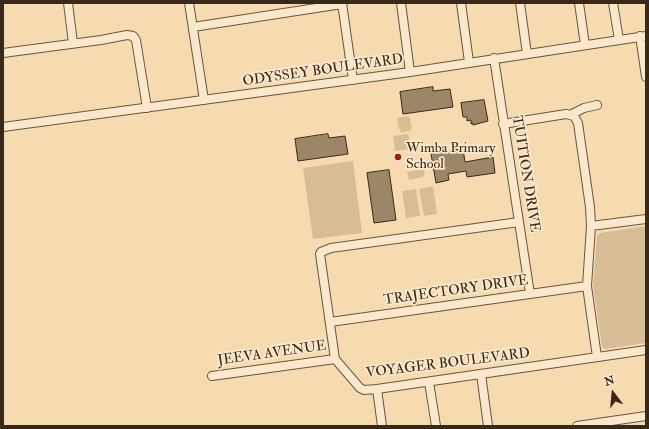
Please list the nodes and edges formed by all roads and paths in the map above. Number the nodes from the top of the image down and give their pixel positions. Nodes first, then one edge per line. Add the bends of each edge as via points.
1 (68, 3) edge
2 (189, 3) edge
3 (401, 3) edge
4 (461, 3) edge
5 (520, 3) edge
6 (579, 3) edge
7 (614, 3) edge
8 (342, 4) edge
9 (193, 27) junction
10 (643, 36) edge
11 (619, 40) junction
12 (73, 43) junction
13 (585, 45) junction
14 (3, 53) edge
15 (527, 54) junction
16 (494, 58) junction
17 (469, 62) junction
18 (410, 72) junction
19 (646, 77) edge
20 (353, 80) junction
21 (204, 100) junction
22 (596, 105) dead end
23 (147, 108) junction
24 (570, 115) junction
25 (504, 124) junction
26 (3, 127) edge
27 (646, 219) edge
28 (519, 222) junction
29 (591, 226) junction
30 (586, 286) junction
31 (530, 294) junction
32 (330, 322) junction
33 (646, 350) edge
34 (597, 357) junction
35 (335, 359) junction
36 (481, 374) junction
37 (212, 376) dead end
38 (429, 382) junction
39 (377, 389) junction
40 (646, 416) edge
41 (626, 422) edge
42 (382, 426) edge
43 (436, 426) edge
44 (488, 426) edge
45 (576, 426) edge

1 - 12 street
2 - 9 street
3 - 18 street
4 - 17 street
5 - 15 street
6 - 13 street
7 - 11 street
8 - 9 street
8 - 20 street
9 - 21 street
10 - 11 street, ODYSSEY BOULEVARD
10 - 19 street
11 - 13 street, ODYSSEY BOULEVARD
12 - 14 street
12 - 23 street via 133,36 136,40
13 - 15 street, ODYSSEY BOULEVARD
15 - 16 street, ODYSSEY BOULEVARD
16 - 17 street, ODYSSEY BOULEVARD
16 - 25 street, TUITION DRIVE
17 - 18 street, ODYSSEY BOULEVARD
18 - 20 street, ODYSSEY BOULEVARD
20 - 21 street, ODYSSEY BOULEVARD
21 - 23 street, ODYSSEY BOULEVARD
22 - 24 street
23 - 26 street, ODYSSEY BOULEVARD
24 - 25 street
24 - 29 street via 574,116 578,123
25 - 28 street, TUITION DRIVE
27 - 29 street
28 - 31 street, TUITION DRIVE
28 - 32 street via 324,250 320,254
29 - 30 street
30 - 31 street, TRAJECTORY DRIVE
30 - 34 street
31 - 32 street, TRAJECTORY DRIVE
32 - 35 street
33 - 34 street, VOYAGER BOULEVARD
34 - 36 street, VOYAGER BOULEVARD
35 - 37 street, JEEVA AVENUE via 242,376
35 - 39 street, VOYAGER BOULEVARD via 360,388
36 - 38 street, VOYAGER BOULEVARD
36 - 44 street
38 - 39 street, VOYAGER BOULEVARD
38 - 43 street
39 - 42 street
40 - 41 street
41 - 45 street

